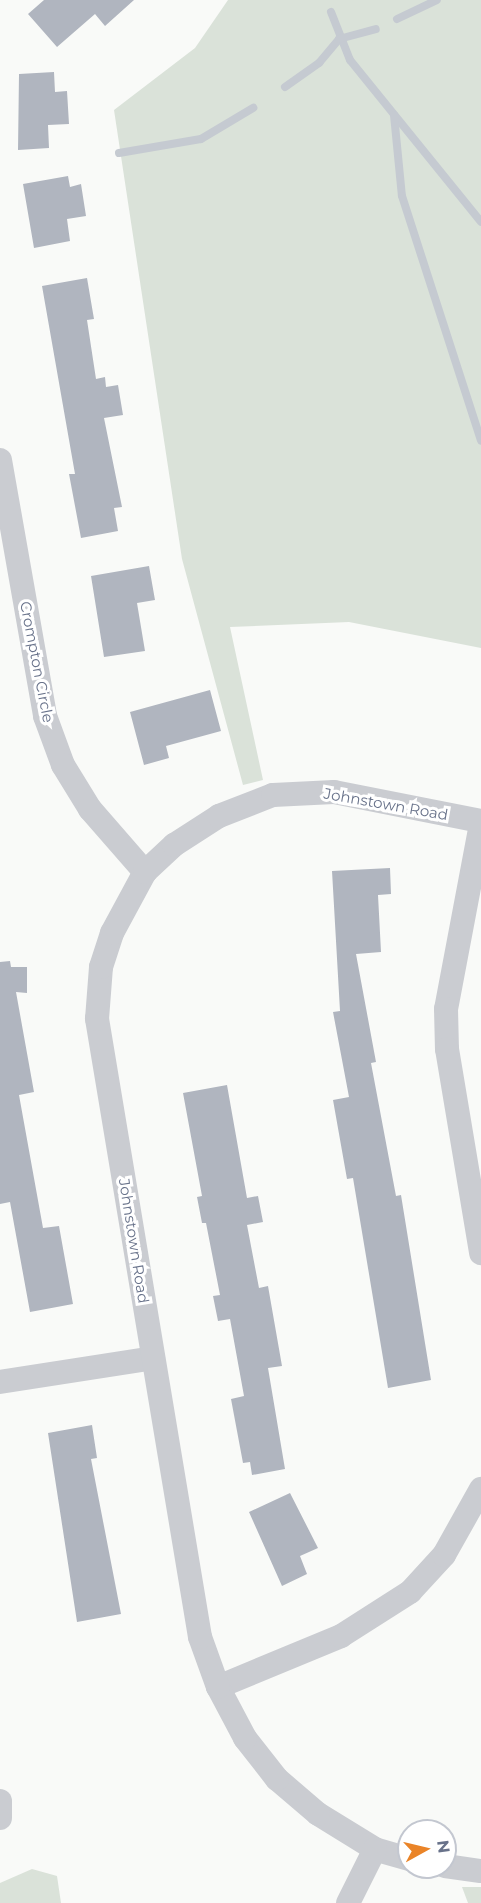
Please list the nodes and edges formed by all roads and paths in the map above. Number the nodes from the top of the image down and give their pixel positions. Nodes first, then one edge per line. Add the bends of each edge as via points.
1 (0, 460) edge
2 (481, 822) edge
3 (144, 872) junction
4 (481, 1253) edge
5 (153, 1358) junction
6 (0, 1382) edge
7 (481, 1489) edge
8 (218, 1687) junction
9 (0, 1801) edge
10 (0, 1818) edge
11 (375, 1849) junction
12 (397, 1855) edge
13 (457, 1868) edge
14 (481, 1871) edge
15 (348, 1903) edge

1 - 3 street, Crompton Circle via 45,716 63,765 90,809
2 - 3 street, Johnstown Road via 334,792 273,795 219,816 174,845
2 - 4 street via 446,1009 447,1049
3 - 5 street, Johnstown Road via 100,967 97,1019
5 - 6 street
5 - 8 street, Johnstown Road via 200,1637
7 - 8 street via 444,1555 410,1592 341,1636
8 - 11 street, Johnstown Road via 245,1738 277,1779 318,1814
9 - 10 street
11 - 12 street, Johnstown Road
11 - 15 street
13 - 14 street

